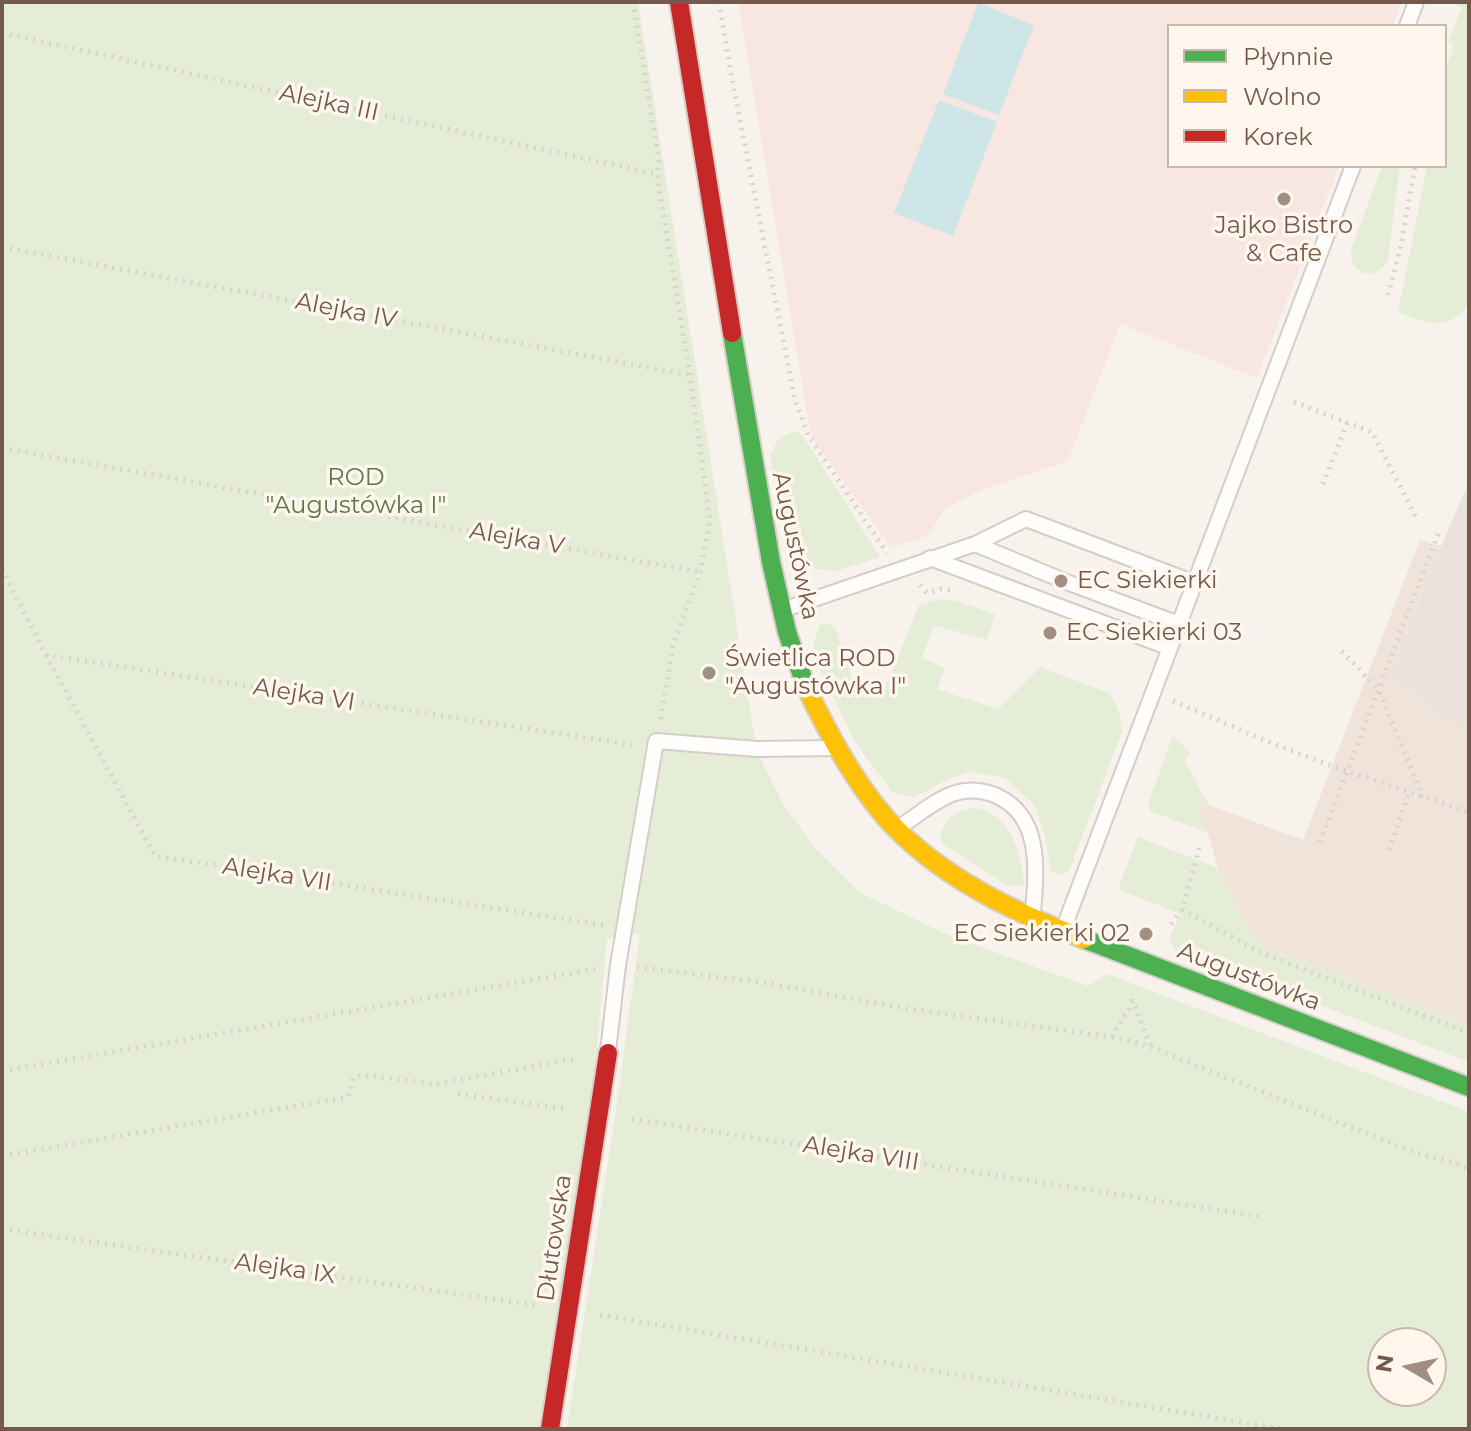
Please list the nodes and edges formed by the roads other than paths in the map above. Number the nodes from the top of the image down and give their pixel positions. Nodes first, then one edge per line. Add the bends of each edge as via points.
1 (679, 2) edge
2 (1416, 2) edge
3 (1408, 24) edge
4 (1352, 168) edge
5 (975, 544) junction
6 (930, 558) junction
7 (1195, 583) junction
8 (781, 611) junction
9 (1179, 624) junction
10 (1170, 648) junction
11 (838, 748) junction
12 (897, 829) junction
13 (1033, 918) junction
14 (1062, 931) junction
15 (608, 1053) joint
16 (1469, 1087) edge
17 (550, 1429) edge

1 - 8 street, Augustówka
2 - 3 lane
4 - 7 lane
5 - 6 lane
5 - 7 lane via 1026,519
5 - 9 lane
6 - 8 lane
6 - 10 lane
7 - 9 lane
8 - 11 street, Augustówka via 800,672
9 - 10 lane
10 - 14 lane
11 - 12 street, Augustówka
11 - 15 lane via 757,749 656,741
12 - 13 street, Augustówka via 958,879
12 - 13 lane via 956,793 976,790 1012,804 1033,846
13 - 14 street, Augustówka
14 - 16 street, Augustówka
15 - 17 street, Dłutowska

